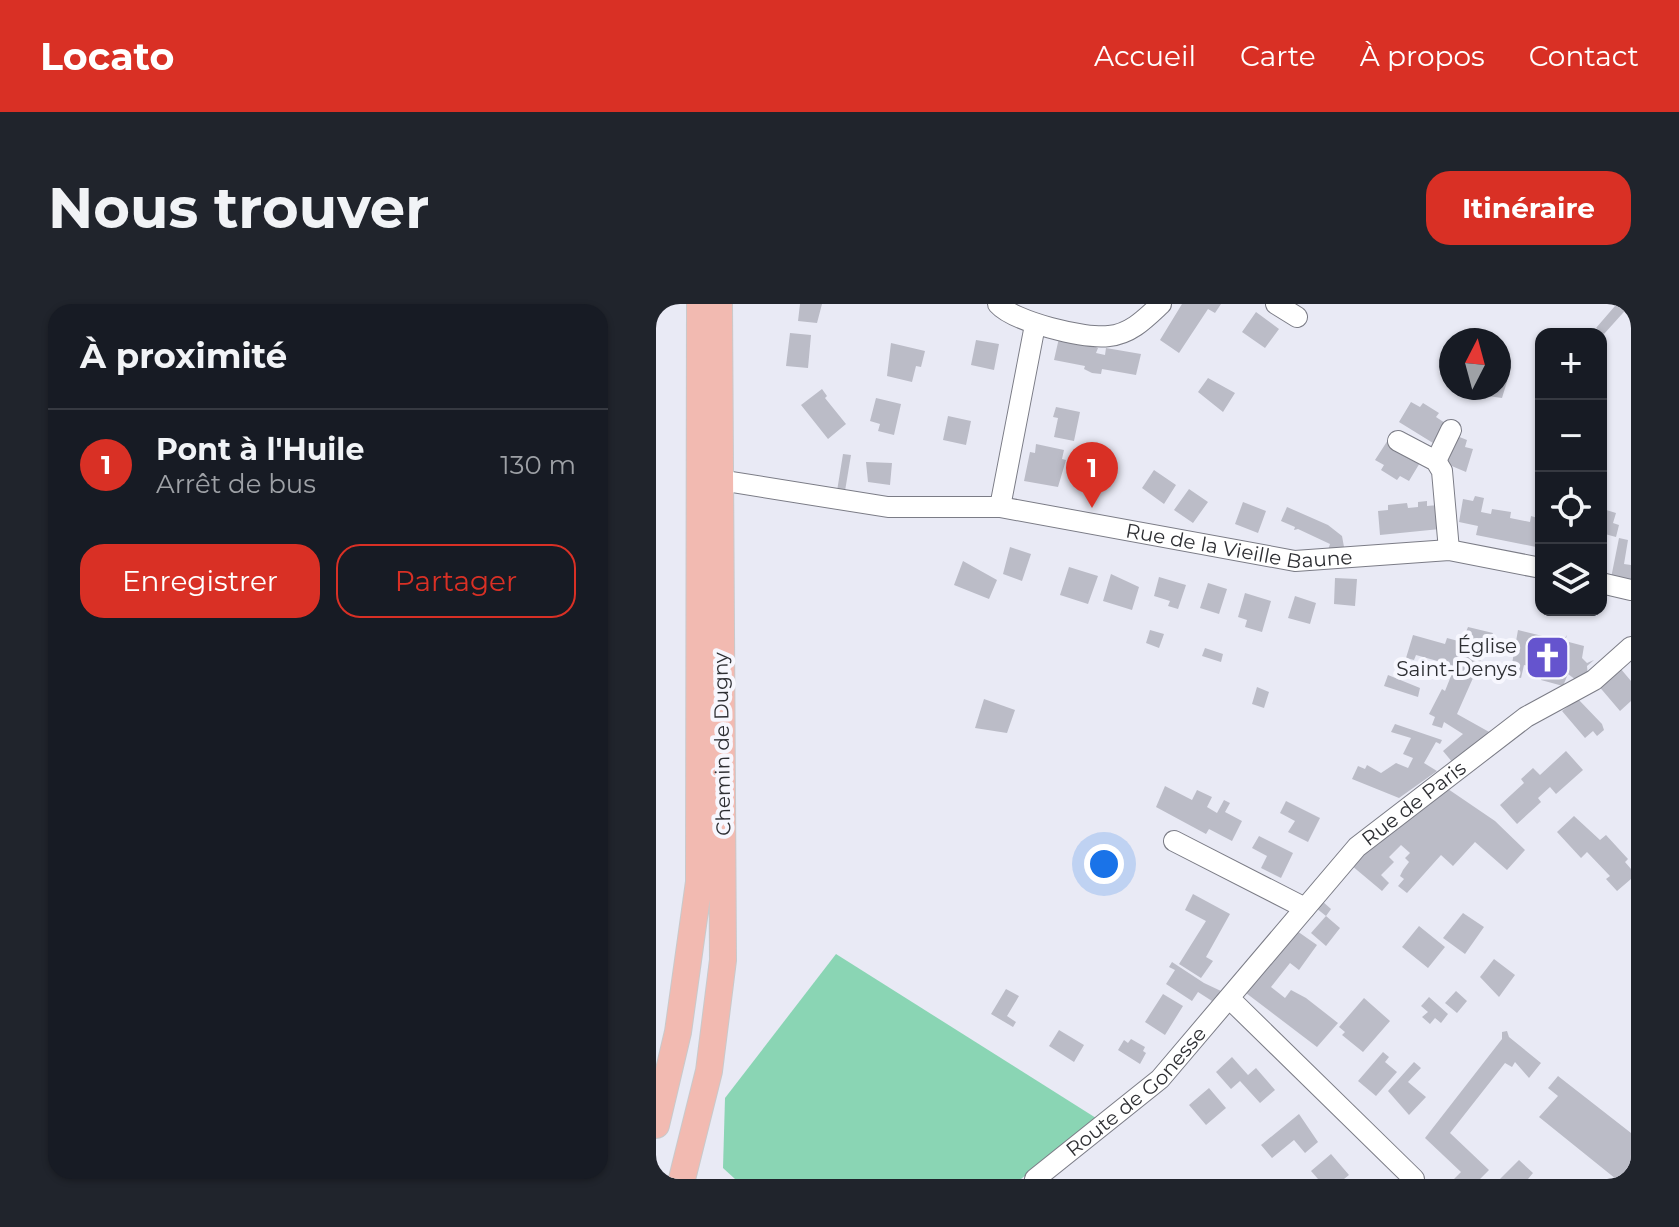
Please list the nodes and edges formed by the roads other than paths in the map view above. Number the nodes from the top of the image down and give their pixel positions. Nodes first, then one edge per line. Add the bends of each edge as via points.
1 (700, 304) edge
2 (719, 304) edge
3 (998, 304) edge
4 (1161, 304) edge
5 (1276, 304) edge
6 (1297, 317) dead end
7 (1035, 325) junction
8 (1451, 430) dead end
9 (1398, 441) dead end
10 (1436, 461) junction
11 (709, 478) junction
12 (1000, 507) junction
13 (1449, 550) junction
14 (1535, 567) edge
15 (1607, 584) edge
16 (1631, 590) edge
17 (1631, 647) edge
18 (1174, 841) dead end
19 (1305, 908) junction
20 (1230, 999) junction
21 (656, 1125) edge
22 (682, 1179) edge
23 (1035, 1179) edge
24 (1414, 1179) edge

1 - 11 main road, Chemin de Dugny
2 - 11 main road, Chemin de Dugny
3 - 7 street
4 - 7 street via 1135,327 1109,336
5 - 6 street
7 - 12 street
8 - 10 street
9 - 10 street
10 - 13 street via 1448,501
11 - 12 street, Rue de la Vieille Baune via 888,507
11 - 21 main road, Chemin de Dugny via 699,882 681,1017
11 - 22 main road, Chemin de Dugny via 723,960 709,1071
12 - 13 street, Rue de la Vieille Baune via 1295,561
13 - 14 street, Rue de la Vieille Baune
15 - 16 street
17 - 19 street, Rue de Paris via 1594,680 1526,717 1357,847
18 - 19 street
19 - 20 street, Rue de Paris
20 - 23 street, Route de Gonesse via 1144,1095
20 - 24 street

